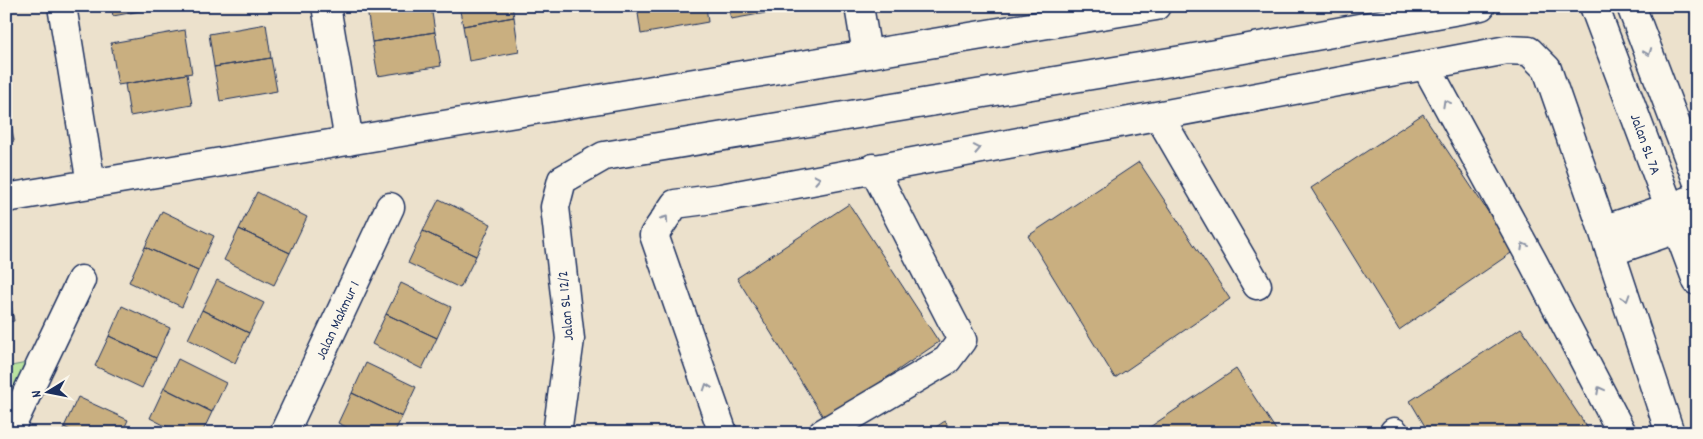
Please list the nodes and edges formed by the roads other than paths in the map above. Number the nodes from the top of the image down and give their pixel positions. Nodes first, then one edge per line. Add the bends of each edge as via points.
1 (62, 6) edge
2 (326, 6) edge
3 (859, 6) edge
4 (1156, 6) edge
5 (1481, 6) edge
6 (1594, 6) edge
7 (1631, 6) edge
8 (1121, 9) edge
9 (867, 54) junction
10 (1426, 66) junction
11 (1159, 116) junction
12 (349, 141) junction
13 (873, 168) junction
14 (1697, 180) edge
15 (91, 184) junction
16 (6, 198) edge
17 (1697, 198) edge
18 (390, 207) dead end
19 (1681, 219) edge
20 (1607, 241) junction
21 (81, 280) dead end
22 (1697, 281) edge
23 (1257, 285) dead end
24 (8, 433) edge
25 (284, 433) edge
26 (557, 433) edge
27 (723, 433) edge
28 (823, 433) edge
29 (1622, 433) edge
30 (1670, 433) edge

1 - 15 street
2 - 12 street
3 - 9 street
4 - 8 street
5 - 26 street, Jalan SL 12/2 via 1188,59 604,156 562,180 555,207 570,339
6 - 19 street, Jalan SL 7A
7 -> 14 street
8 - 9 street
9 - 12 street
10 - 11 street
10 - 20 street via 1507,50 1529,51 1547,69
29 -> 10 street
13 -> 11 street
11 - 23 street
12 - 15 street
27 -> 13 street via 654,235 675,204
13 - 28 street via 962,340 947,360
15 - 16 street
17 - 19 street
18 - 25 street, Jalan Makmur 1
19 - 20 street
19 - 22 street, Jalan SL 7A
20 -> 30 street
21 - 24 street

